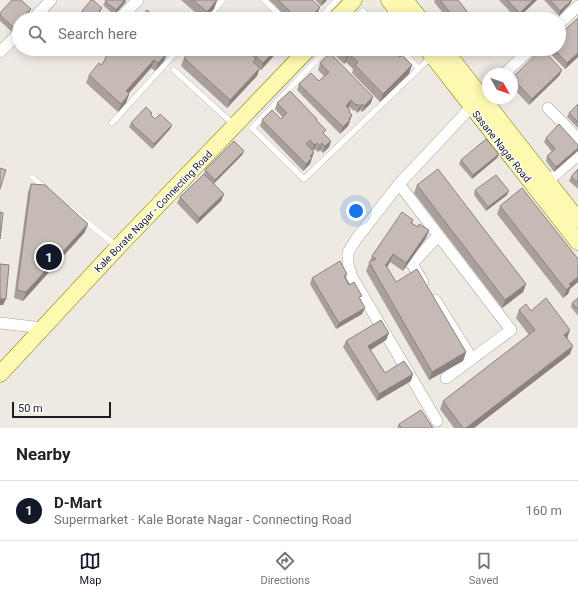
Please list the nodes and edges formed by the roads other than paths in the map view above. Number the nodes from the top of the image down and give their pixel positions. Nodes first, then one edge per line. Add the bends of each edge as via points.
1 (51, 0) edge
2 (138, 0) edge
3 (223, 0) edge
4 (264, 0) edge
5 (337, 0) edge
6 (354, 0) edge
7 (389, 0) edge
8 (405, 0) edge
9 (578, 6) edge
10 (39, 12) edge
11 (126, 12) edge
12 (212, 12) edge
13 (275, 12) edge
14 (326, 12) edge
15 (343, 12) edge
16 (398, 12) edge
17 (414, 12) edge
18 (566, 17) edge
19 (12, 40) edge
20 (0, 52) edge
21 (172, 56) edge
22 (301, 56) edge
23 (320, 56) edge
24 (407, 56) edge
25 (430, 56) edge
26 (439, 56) edge
27 (524, 56) edge
28 (511, 68) edge
29 (419, 69) junction
30 (174, 70) dead end
31 (480, 97) edge
32 (548, 108) dead end
33 (112, 123) dead end
34 (235, 125) junction
35 (578, 139) edge
36 (578, 155) edge
37 (32, 177) dead end
38 (547, 182) junction
39 (399, 184) junction
40 (50, 192) edge
41 (62, 201) edge
42 (577, 217) edge
43 (438, 236) junction
44 (578, 242) edge
45 (118, 247) junction
46 (0, 323) edge
47 (43, 328) junction
48 (472, 359) junction
49 (0, 374) edge
50 (446, 378) dead end
51 (437, 421) dead end

1 - 10 street
2 - 11 street
3 - 12 lane
4 - 13 lane
5 - 14 lane
6 - 15 street
7 - 16 street
8 - 17 street
9 - 18 street
19 - 20 street
21 - 33 lane
22 - 34 street, Kale Borate Nagar - Connecting Road
23 - 29 lane via 252,128 304,179
24 - 29 lane
25 - 29 lane
26 - 31 street, Sasane Nagar Road
27 - 28 street
30 - 34 lane
31 - 38 street, Sasane Nagar Road
31 - 39 street
31 - 44 street, Sasane Nagar Road
32 - 35 street
34 - 45 street, Kale Borate Nagar - Connecting Road
36 - 38 street
37 - 40 lane
38 - 42 street, Sasane Nagar Road
39 - 43 street
39 - 51 street via 348,252 348,264 352,277
41 - 45 lane
43 - 48 street via 412,264
43 - 48 street via 511,330
45 - 47 street, Kale Borate Nagar - Connecting Road
46 - 47 street
47 - 49 street, Kale Borate Nagar - Connecting Road
48 - 50 street

